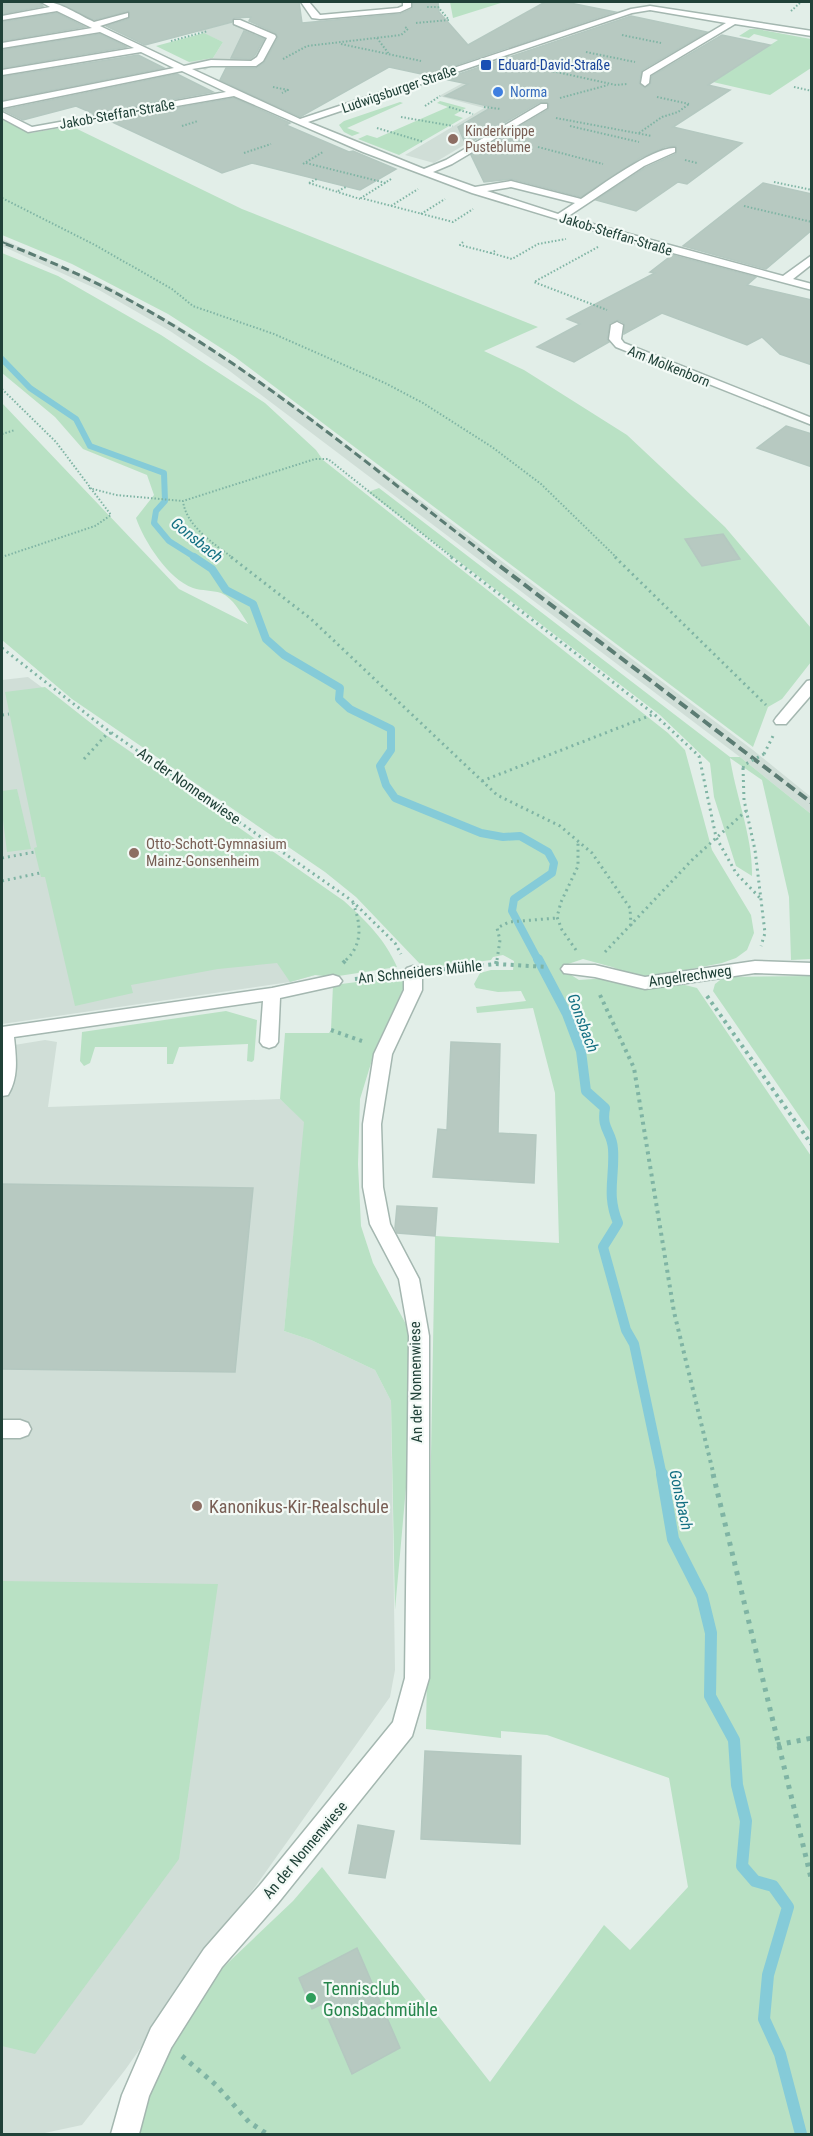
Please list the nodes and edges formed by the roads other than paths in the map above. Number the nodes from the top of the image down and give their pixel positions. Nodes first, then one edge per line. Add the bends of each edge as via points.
1 (45, 2) edge
2 (305, 2) edge
3 (629, 2) edge
4 (406, 5) edge
5 (60, 8) junction
6 (650, 8) junction
7 (125, 15) dead end
8 (2, 18) edge
9 (735, 21) junction
10 (237, 22) dead end
11 (98, 27) junction
12 (812, 34) edge
13 (2, 46) edge
14 (143, 49) junction
15 (185, 69) junction
16 (2, 73) edge
17 (645, 83) road end
18 (236, 93) junction
19 (2, 105) edge
20 (544, 106) road end
21 (2, 115) edge
22 (300, 122) junction
23 (672, 150) road end
24 (424, 172) junction
25 (474, 190) junction
26 (583, 202) junction
27 (560, 217) junction
28 (812, 258) edge
29 (785, 280) junction
30 (812, 287) edge
31 (617, 325) road end
32 (812, 422) edge
33 (812, 684) edge
34 (778, 726) road end
35 (570, 969) road end
36 (812, 969) edge
37 (413, 972) road end
38 (325, 982) road end
39 (272, 994) junction
40 (3, 1033) edge
41 (269, 1042) dead end
42 (2, 1090) edge
43 (125, 2134) edge

1 - 5 street, Jakob-Steffan-Straße
2 - 4 street via 320,17
3 - 6 street
5 - 8 street
5 - 11 street, Jakob-Steffan-Straße
6 - 9 street, Ludwigsburger Straße
6 - 22 street, Ludwigsburger Straße via 631,11
7 - 11 street
9 - 12 street, Ludwigsburger Straße
9 - 17 street via 646,74
10 - 15 street via 272,37 260,59 253,64 211,63
11 - 13 street
11 - 14 street, Jakob-Steffan-Straße
14 - 15 street, Jakob-Steffan-Straße
14 - 16 street
15 - 18 street, Jakob-Steffan-Straße
15 - 19 street, Jakob-Steffan-Straße
18 - 21 street, Jakob-Steffan-Straße via 31,130
18 - 22 street, Jakob-Steffan-Straße
20 - 24 street via 449,162
22 - 24 street, Jakob-Steffan-Straße
23 - 26 street via 651,158
24 - 25 street, Jakob-Steffan-Straße
25 - 26 street via 512,183
25 - 27 street, Jakob-Steffan-Straße
26 - 27 street
27 - 29 street, Jakob-Steffan-Straße
28 - 29 street
29 - 30 street, Jakob-Steffan-Straße
31 - 32 street, Am Molkenborn via 615,339 620,345
33 - 34 street
35 - 36 street, Angelrechweg via 596,966 645,983 755,967
37 - 43 street, An der Nonnenwiese via 413,990 383,1054 372,1124 373,1187 380,1224 409,1279 418,1336 417,1678 403,1728 213,1958 161,2038 136,2095
38 - 39 street
39 - 40 street
39 - 41 street
40 - 42 street via 8,1065

